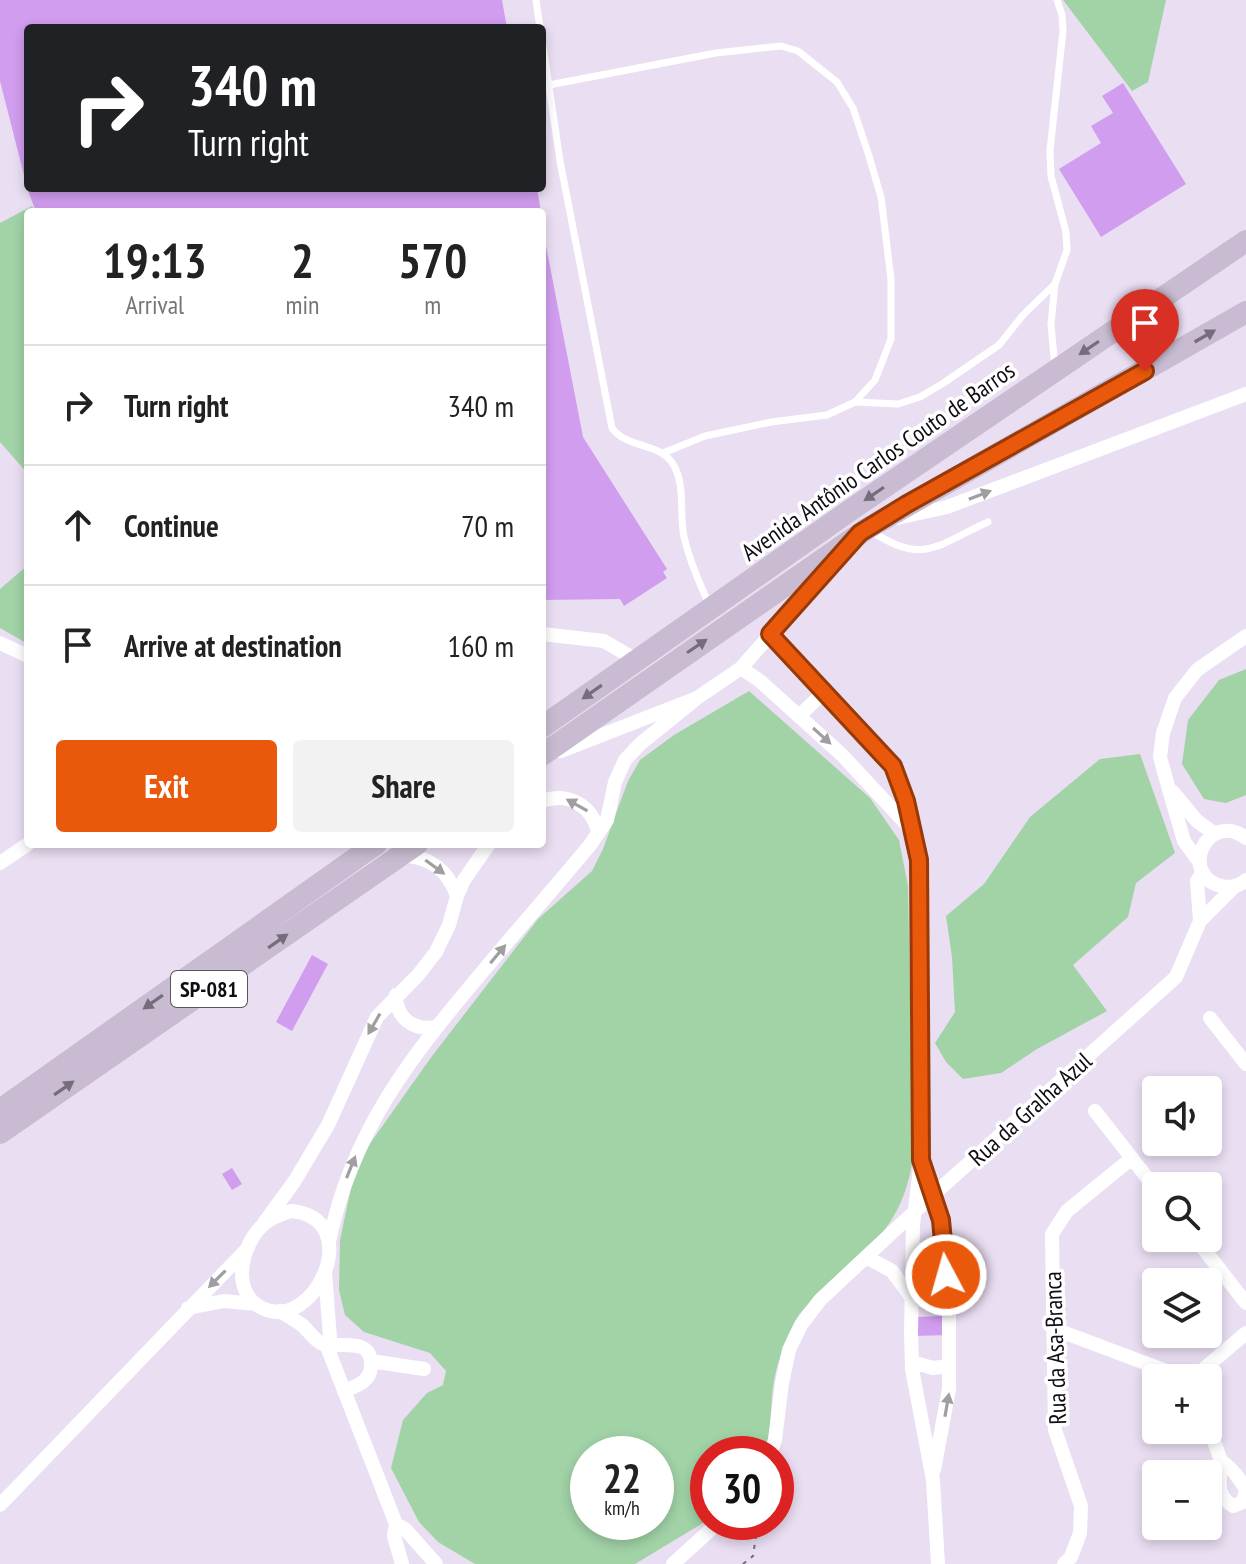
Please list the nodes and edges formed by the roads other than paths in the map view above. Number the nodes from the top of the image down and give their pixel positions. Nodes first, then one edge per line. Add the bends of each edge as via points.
1 (536, 0) edge
2 (1057, 0) edge
3 (539, 24) edge
4 (546, 65) edge
5 (549, 85) junction
6 (1246, 241) edge
7 (1055, 284) junction
8 (1246, 312) edge
9 (1056, 370) junction
10 (1246, 394) edge
11 (855, 402) junction
12 (663, 453) junction
13 (988, 522) dead end
14 (868, 528) junction
15 (711, 608) junction
16 (546, 634) edge
17 (770, 634) junction
18 (1246, 636) edge
19 (0, 643) edge
20 (24, 654) edge
21 (636, 660) junction
22 (741, 668) junction
23 (824, 692) junction
24 (697, 698) junction
25 (799, 716) junction
26 (546, 724) edge
27 (546, 754) edge
28 (546, 755) edge
29 (1168, 786) junction
30 (546, 800) edge
31 (911, 828) junction
32 (598, 832) junction
33 (1215, 834) junction
34 (1244, 834) edge
35 (24, 847) edge
36 (370, 848) edge
37 (486, 848) edge
38 (409, 850) edge
39 (0, 863) edge
40 (1201, 867) junction
41 (1242, 884) edge
42 (457, 896) junction
43 (1200, 921) junction
44 (396, 995) junction
45 (1210, 1018) dead end
46 (436, 1027) junction
47 (1246, 1064) edge
48 (0, 1110) edge
49 (1095, 1111) dead end
50 (0, 1133) edge
51 (1132, 1158) junction
52 (921, 1160) junction
53 (1143, 1172) edge
54 (933, 1197) junction
55 (915, 1211) junction
56 (264, 1223) junction
57 (329, 1242) junction
58 (246, 1250) junction
59 (1206, 1252) edge
60 (868, 1258) junction
61 (325, 1272) junction
62 (912, 1298) junction
63 (949, 1298) junction
64 (1246, 1303) edge
65 (256, 1304) junction
66 (188, 1308) junction
67 (280, 1311) junction
68 (1052, 1328) junction
69 (1246, 1333) edge
70 (326, 1344) junction
71 (371, 1361) junction
72 (912, 1362) junction
73 (1148, 1364) edge
74 (1209, 1364) edge
75 (949, 1366) junction
76 (424, 1369) dead end
77 (344, 1391) junction
78 (773, 1436) edge
79 (1214, 1444) edge
80 (1220, 1460) dead end
81 (933, 1480) junction
82 (0, 1505) edge
83 (396, 1524) junction
84 (699, 1540) edge
85 (431, 1559) edge
86 (402, 1564) edge
87 (410, 1564) edge
88 (673, 1564) edge
89 (938, 1564) edge
90 (1064, 1564) edge

1 - 3 lane
2 - 7 lane via 1063,31 1051,176 1067,250
4 - 5 lane
5 - 11 lane via 781,46 798,51 837,82 853,108 881,197 891,279 891,339 875,380
5 - 12 lane via 612,428 619,437
6 -> 9 main road, Avenida Antônio Carlos Couto de Barros
7 - 9 lane via 1051,324
7 - 11 lane via 999,345 920,397 898,404
14 -> 8 main road, Avenida Antônio Carlos Couto de Barros
9 -> 15 main road, Avenida Antônio Carlos Couto de Barros
14 -> 10 street via 947,507
11 - 12 lane via 827,415 705,436
12 - 15 lane via 680,481 683,534
13 - 14 lane via 926,550 908,551
14 - 17 street
27 -> 14 main road, Avenida Antônio Carlos Couto de Barros
15 - 21 main road, Avenida Antônio Carlos Couto de Barros
16 - 21 street via 604,641
17 - 22 street
17 - 23 street
18 - 29 street via 1197,670 1175,698 1160,757
19 - 20 street
21 -> 26 main road, Avenida Antônio Carlos Couto de Barros
22 - 24 street
22 - 25 street
23 - 25 street
23 - 31 street via 893,766
24 - 28 street
24 - 32 street via 625,760 610,812
25 -> 31 street
29 - 33 street
29 - 40 street via 1184,841
32 -> 30 street via 589,812 577,802 561,797
31 - 52 street via 919,860
46 -> 32 street
33 - 34 street
33 - 40 street via 1202,846
35 - 39 street
36 -> 48 main road, SP-081
37 - 42 street
38 -> 42 street via 438,867
50 -> 38 main road, SP-081
40 - 41 street via 1217,885
40 - 43 street, Rua da Gralha Azul
41 - 43 street, Rua da Gralha Azul
42 - 44 street via 436,952
43 - 54 street, Rua da Gralha Azul via 1176,977
44 - 46 street via 404,1019 422,1028
44 -> 56 street via 369,1030 343,1096 311,1154
45 - 47 street
57 -> 46 street via 343,1185 365,1134
49 - 51 street
51 - 53 street
51 - 68 street, Rua da Asa-Branca via 1067,1211 1052,1234
52 - 54 street
52 - 55 street
54 - 55 street, Rua da Gralha Azul
54 - 63 street via 941,1220
55 - 60 street, Rua da Gralha Azul
55 - 62 street
56 - 57 street via 291,1211 304,1212 324,1228
56 - 58 street
57 - 61 street
58 - 65 street via 242,1281
58 -> 66 street
59 - 64 street
60 - 62 street via 892,1271
60 - 78 street, Rua da Gralha Azul via 820,1300 801,1325 787,1361
61 - 67 street via 307,1299
61 - 70 street via 330,1338
62 - 63 street via 931,1303
62 - 72 street
63 - 75 street
65 - 66 street via 224,1301
65 - 67 street
66 - 82 street
67 - 70 street
68 - 73 street
68 - 90 street, Rua da Asa-Branca via 1055,1430 1081,1506 1080,1533
69 - 74 street
70 - 71 street via 359,1346
70 - 77 street
71 - 76 street
71 - 77 street via 364,1382
72 - 75 street
72 - 81 street
81 -> 75 street
77 - 83 street
79 - 80 street
81 - 89 street
83 - 85 street
83 - 86 street
84 - 88 street
85 - 87 street

